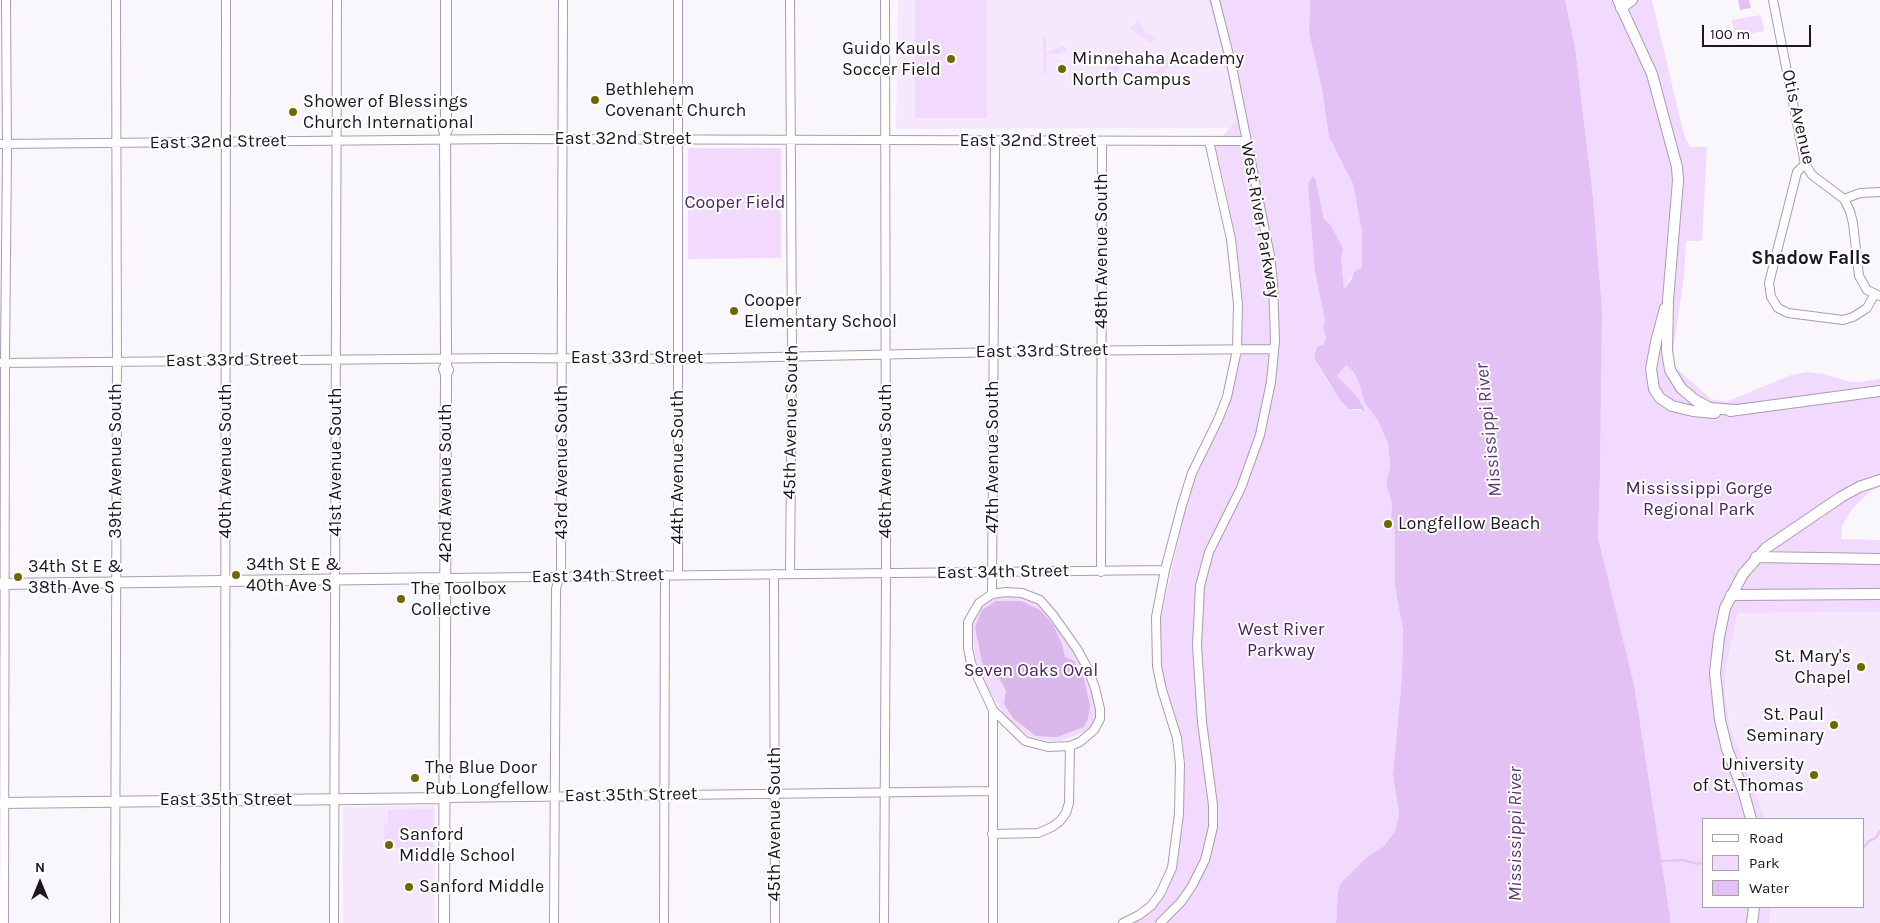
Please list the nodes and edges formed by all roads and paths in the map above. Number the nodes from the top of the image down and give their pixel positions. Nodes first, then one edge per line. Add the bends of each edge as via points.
1 (6, 0) edge
2 (116, 0) edge
3 (226, 0) edge
4 (337, 0) edge
5 (446, 0) edge
6 (563, 0) edge
7 (678, 0) edge
8 (790, 0) edge
9 (885, 0) edge
10 (1215, 0) edge
11 (1632, 0) edge
12 (1773, 0) edge
13 (1619, 4) edge
14 (445, 132) junction
15 (564, 139) junction
16 (678, 139) junction
17 (337, 140) junction
18 (790, 140) junction
19 (885, 140) junction
20 (995, 141) junction
21 (1102, 141) junction
22 (1209, 141) junction
23 (1246, 141) junction
24 (226, 142) junction
25 (3, 144) edge
26 (116, 144) junction
27 (1805, 164) junction
28 (1880, 192) edge
29 (1844, 199) junction
30 (1877, 295) edge
31 (1668, 300) junction
32 (1101, 350) junction
33 (1237, 350) junction
34 (1274, 350) junction
35 (993, 352) junction
36 (886, 354) junction
37 (792, 357) junction
38 (562, 358) junction
39 (336, 359) junction
40 (678, 359) junction
41 (226, 360) junction
42 (117, 362) junction
43 (2, 363) edge
44 (446, 366) junction
45 (1880, 391) edge
46 (1734, 410) junction
47 (1880, 480) edge
48 (1756, 557) junction
49 (1880, 559) edge
50 (1165, 570) junction
51 (993, 572) junction
52 (1101, 572) junction
53 (886, 573) junction
54 (774, 574) junction
55 (790, 574) junction
56 (665, 575) junction
57 (678, 575) junction
58 (446, 578) junction
59 (560, 578) junction
60 (336, 580) junction
61 (225, 581) junction
62 (115, 582) junction
63 (3, 584) edge
64 (992, 594) junction
65 (1880, 594) edge
66 (1730, 595) junction
67 (992, 710) junction
68 (1070, 746) junction
69 (884, 792) junction
70 (992, 792) junction
71 (665, 794) junction
72 (776, 794) junction
73 (555, 796) junction
74 (445, 798) junction
75 (335, 799) junction
76 (115, 801) junction
77 (225, 801) junction
78 (3, 803) edge
79 (1751, 818) edge
80 (992, 834) junction
81 (1754, 908) edge
82 (4, 923) edge
83 (115, 923) edge
84 (225, 923) edge
85 (334, 923) edge
86 (444, 923) edge
87 (554, 923) edge
88 (664, 923) edge
89 (775, 923) edge
90 (884, 923) edge
91 (993, 923) edge
92 (1123, 923) edge
93 (1160, 923) edge
94 (1752, 923) edge

1 - 25 street
2 - 26 street, 39th Avenue South
3 - 24 street, 40th Avenue South
4 - 17 street, 41st Avenue South
5 - 14 street, 42nd Avenue South
6 - 15 street, 43rd Avenue South
7 - 16 street, 44th Avenue South
8 - 18 street, 45th Avenue South
9 - 19 street, 46th Avenue South
10 - 23 street, West River Parkway
11 - 13 street
12 - 27 street, Otis Avenue
13 - 31 street via 1652,74 1677,167
14 - 15 street, East 32nd Street
14 - 17 street, East 32nd Street
14 - 44 street, 42nd Avenue South
15 - 16 street, East 32nd Street
15 - 38 street, 43rd Avenue South
16 - 18 street, East 32nd Street
16 - 40 street, 44th Avenue South
17 - 24 street, East 32nd Street
17 - 39 street, 41st Avenue South
18 - 19 street, East 32nd Street
18 - 37 street, 45th Avenue South
19 - 20 street, East 32nd Street
19 - 36 street, 46th Avenue South
20 - 21 street, East 32nd Street
20 - 35 street, 47th Avenue South
21 - 22 street, East 32nd Street
21 - 32 street, 48th Avenue South
22 - 23 street, East 32nd Street
22 - 33 street via 1233,254 1238,304
23 - 34 street, West River Parkway via 1274,282
24 - 26 street, East 32nd Street
24 - 41 street, 40th Avenue South
25 - 26 street, East 32nd Street
25 - 43 street
26 - 42 street, 39th Avenue South
27 - 29 street, Otis Avenue via 1812,174
27 - 30 street via 1798,172 1770,283 1771,297 1778,308 1788,313 1843,320 1867,308
28 - 29 street via 1860,193
29 - 30 street via 1853,223 1859,276 1867,290
31 - 46 street via 1667,351 1673,377 1695,400 1710,408
31 - 46 street via 1651,369 1654,389 1672,406 1716,413
32 - 33 street, East 33rd Street
32 - 35 street, East 33rd Street
32 - 52 street, 48th Avenue South
33 - 34 street, East 33rd Street
33 - 50 street via 1227,397 1192,474
34 - 93 street, West River Parkway via 1260,435 1241,488 1209,552 1200,586 1197,646 1202,722 1213,805 1208,848 1192,886
35 - 36 street, East 33rd Street
35 - 51 street, 47th Avenue South
36 - 37 street, East 33rd Street
36 - 53 street, 46th Avenue South
37 - 40 street, East 33rd Street
37 - 55 street, 45th Avenue South
38 - 40 street, East 33rd Street
38 - 44 street, East 33rd Street
38 - 59 street, 43rd Avenue South
39 - 41 street, East 33rd Street
39 - 44 street, East 33rd Street
39 - 60 street, 41st Avenue South
40 - 57 street, 44th Avenue South
41 - 42 street, East 33rd Street
41 - 61 street, 40th Avenue South
42 - 43 street, East 33rd Street
42 - 62 street, 39th Avenue South
43 - 63 street
44 - 58 street, 42nd Avenue South
45 - 46 street
47 - 48 street via 1859,487 1817,512
48 - 49 street
48 - 66 street
50 - 52 street, East 34th Street
50 - 92 street via 1155,642 1162,690 1177,738 1181,788 1179,814 1167,882 1151,906
51 - 52 street, East 34th Street
51 - 53 street, East 34th Street
51 - 64 street, 47th Avenue South
53 - 55 street, East 34th Street
53 - 69 street, 46th Avenue South
54 - 55 street, East 34th Street
54 - 57 street, East 34th Street
54 - 72 street, 45th Avenue South
56 - 57 street, East 34th Street
56 - 59 street, East 34th Street
56 - 71 street
58 - 59 street, East 34th Street
58 - 60 street, East 34th Street
58 - 74 street, 42nd Avenue South
59 - 73 street, 43rd Avenue South via 556,588
60 - 61 street, East 34th Street
60 - 75 street, 41st Avenue South
61 - 62 street, East 34th Street
61 - 77 street, 40th Avenue South
62 - 63 street, East 34th Street
62 - 76 street, 39th Avenue South
63 - 78 street
64 - 67 street via 975,607 968,622 971,662
64 - 68 street via 1022,593 1040,600 1066,631 1088,669 1097,695 1100,719 1094,730
65 - 66 street
66 - 79 street via 1723,612 1715,684 1727,749
67 - 68 street via 1025,741 1048,748
67 - 70 street
68 - 80 street via 1069,803 1060,821 1038,833
69 - 70 street, East 35th Street
69 - 72 street, East 35th Street
69 - 90 street, 46th Avenue South
70 - 80 street
71 - 72 street, East 35th Street
71 - 73 street, East 35th Street
71 - 88 street
72 - 89 street, 45th Avenue South
73 - 74 street, East 35th Street
73 - 87 street, 43rd Avenue South
74 - 75 street, East 35th Street
74 - 86 street, 42nd Avenue South
75 - 77 street, East 35th Street
75 - 85 street, 41st Avenue South
76 - 77 street, East 35th Street
76 - 78 street, East 35th Street
76 - 83 street, 39th Avenue South
77 - 84 street, 40th Avenue South
78 - 82 street
80 - 91 street
81 - 94 street

